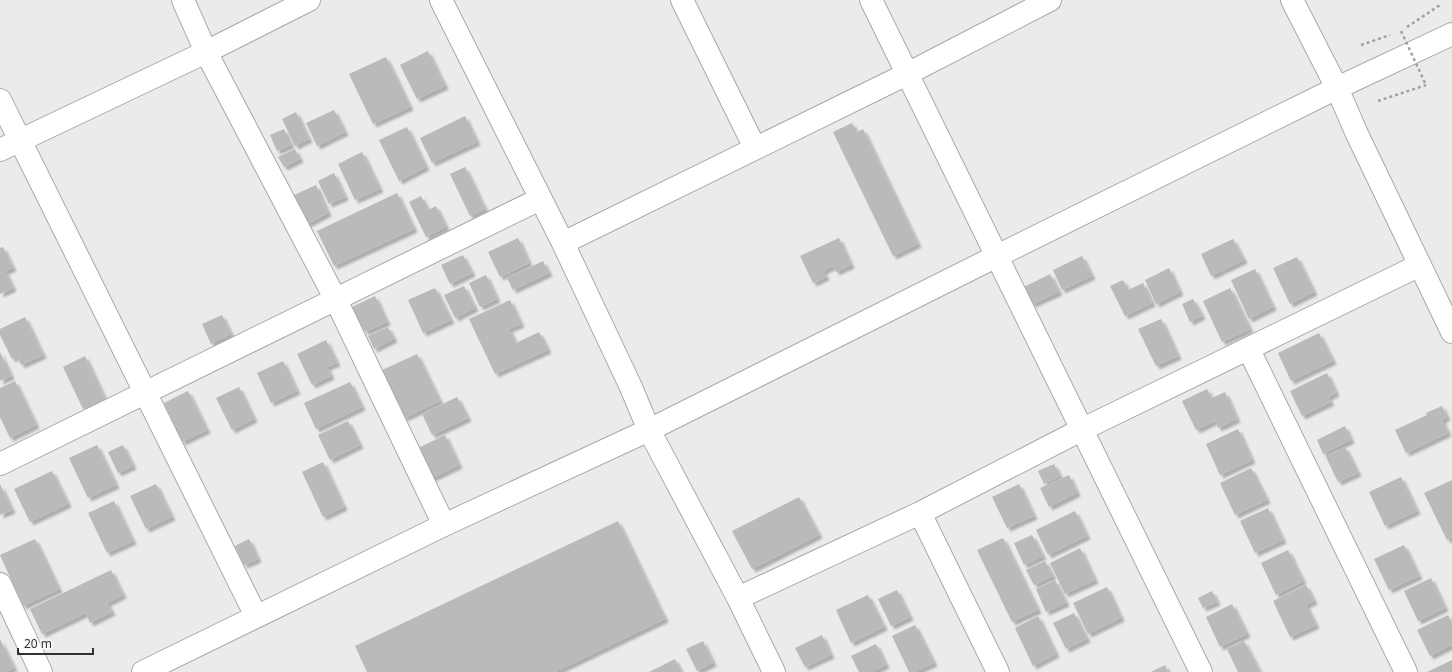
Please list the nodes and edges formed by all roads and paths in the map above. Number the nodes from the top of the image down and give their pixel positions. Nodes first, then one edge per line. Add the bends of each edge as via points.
1 (182, 0) edge
2 (309, 0) edge
3 (441, 0) edge
4 (682, 0) edge
5 (871, 0) edge
6 (1050, 0) edge
7 (1292, 0) edge
8 (1440, 5) dead end
9 (1401, 31) junction
10 (1452, 34) edge
11 (1361, 45) dead end
12 (206, 52) junction
13 (907, 74) junction
14 (1337, 88) junction
15 (0, 100) edge
16 (1378, 100) dead end
17 (20, 140) junction
18 (755, 148) junction
19 (0, 150) edge
20 (540, 199) junction
21 (563, 243) junction
22 (997, 256) junction
23 (1420, 265) junction
24 (336, 300) junction
25 (1452, 332) edge
26 (1249, 350) junction
27 (145, 393) junction
28 (649, 430) junction
29 (1081, 430) junction
30 (0, 464) edge
31 (920, 513) junction
32 (444, 525) junction
33 (0, 584) edge
34 (738, 598) junction
35 (256, 616) junction
36 (41, 672) edge
37 (143, 672) edge
38 (774, 672) edge
39 (998, 672) edge
40 (1201, 672) edge
41 (1406, 672) edge

1 - 12 street
2 - 12 street
3 - 20 street
4 - 18 street
5 - 13 street
6 - 13 street
7 - 14 street
8 - 9 path
9 - 11 path
9 - 16 path, bridge via 1426,85
10 - 14 street
12 - 17 street
12 - 24 street
13 - 18 street
13 - 22 street
14 - 22 street
14 - 23 street
15 - 17 street
17 - 19 street
17 - 27 street
18 - 21 street
20 - 21 street
20 - 24 street
21 - 28 street
22 - 28 street
22 - 29 street
23 - 25 street
23 - 26 street
24 - 27 street
24 - 32 street
26 - 29 street
26 - 41 street
27 - 30 street
27 - 35 street
28 - 32 street
28 - 34 street
29 - 31 street
29 - 40 street
31 - 34 street
31 - 39 street
32 - 35 street
33 - 36 street
34 - 38 street
35 - 37 street

